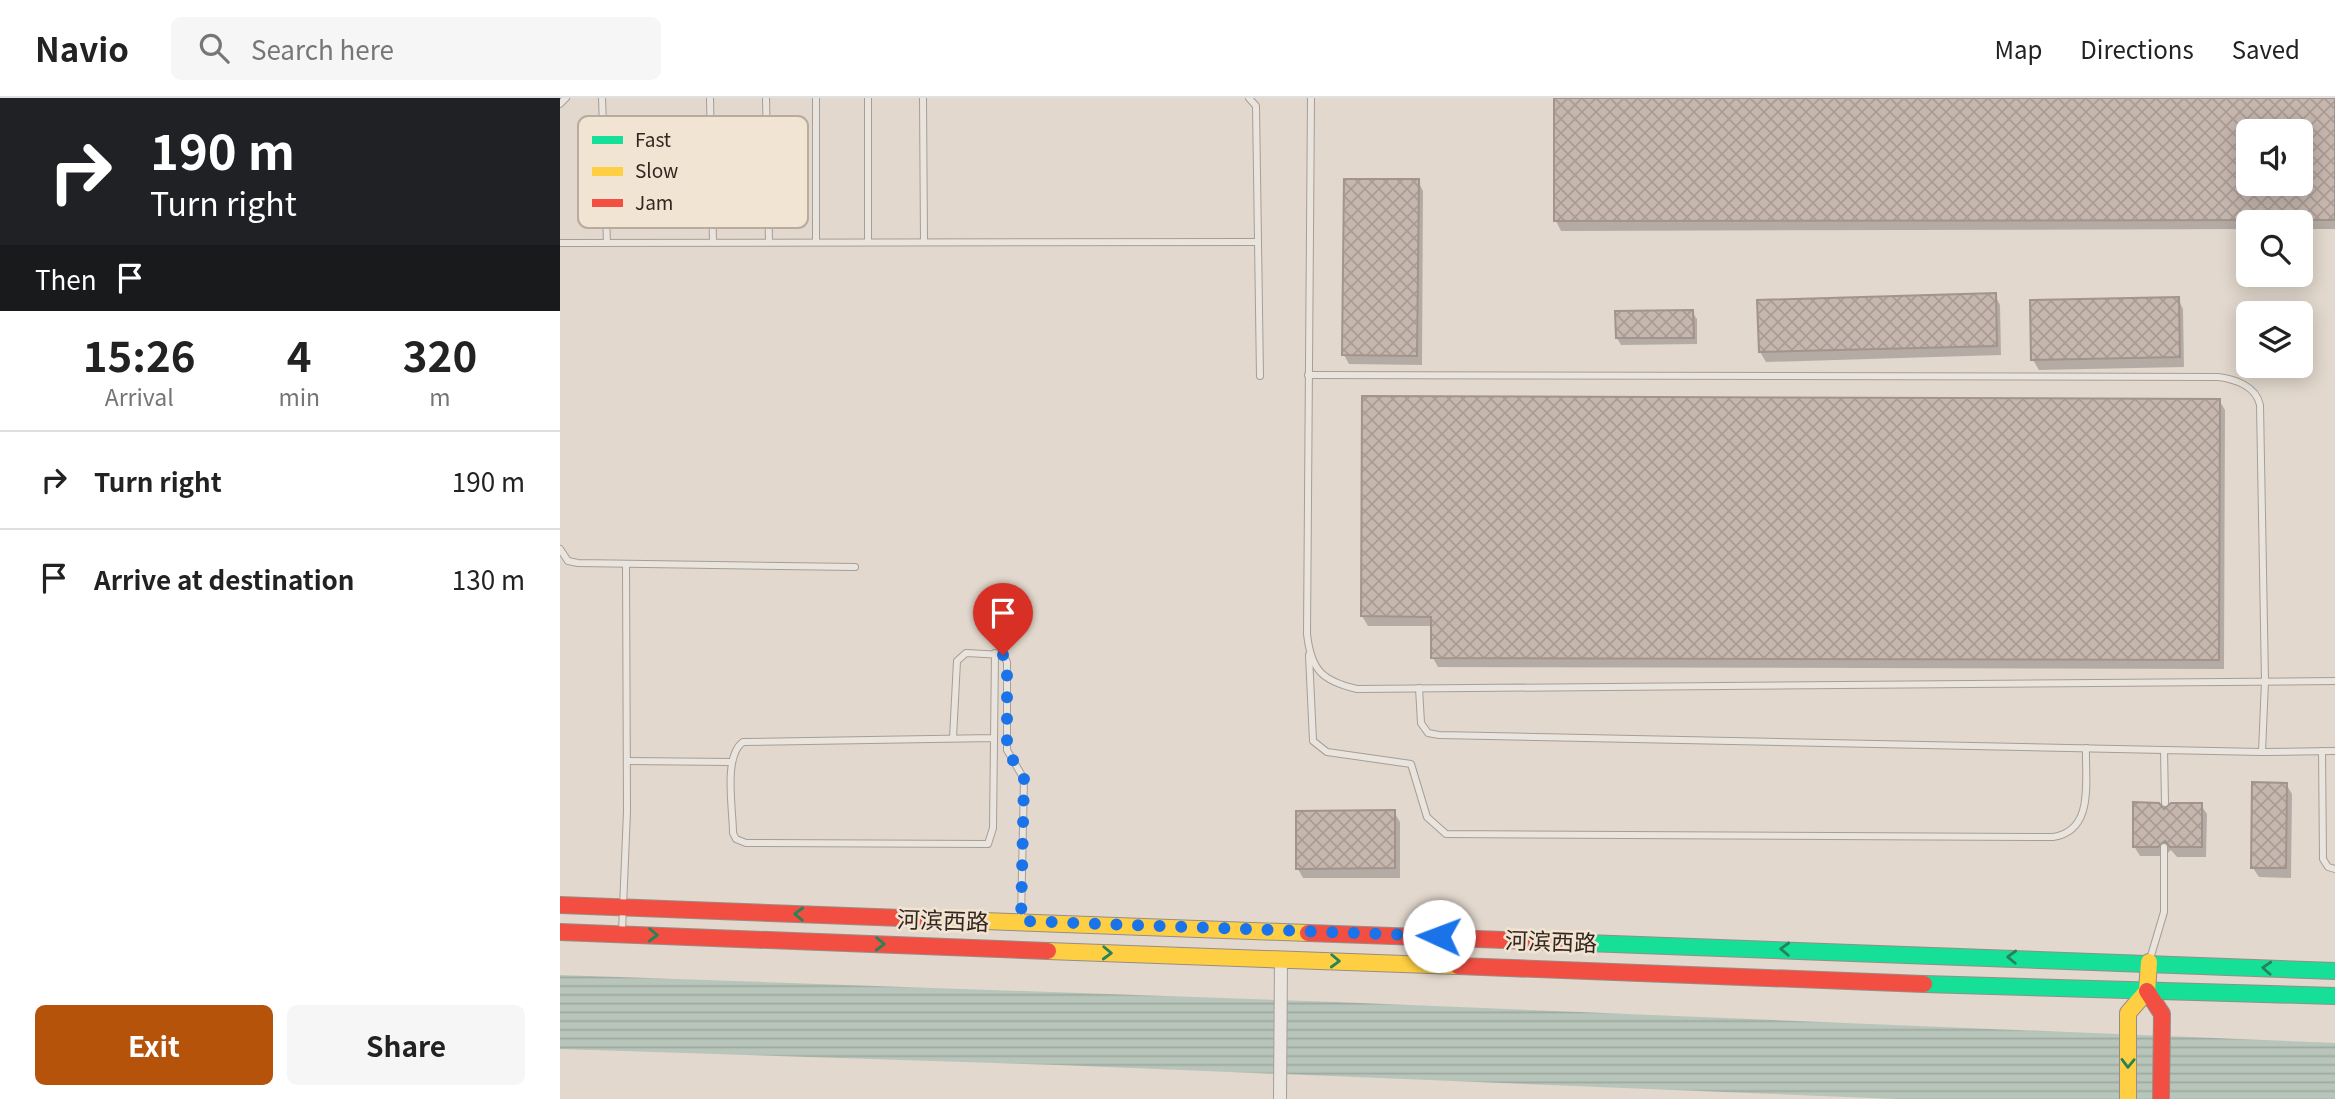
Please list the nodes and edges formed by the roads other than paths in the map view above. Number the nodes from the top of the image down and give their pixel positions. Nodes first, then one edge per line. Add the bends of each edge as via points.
1 (566, 98) edge
2 (602, 98) edge
3 (710, 98) edge
4 (766, 98) edge
5 (816, 98) edge
6 (868, 98) edge
7 (923, 98) edge
8 (1249, 98) edge
9 (1311, 98) edge
10 (560, 104) edge
11 (603, 116) edge
12 (710, 116) edge
13 (766, 116) edge
14 (606, 228) edge
15 (713, 228) edge
16 (769, 228) edge
17 (713, 242) junction
18 (769, 242) junction
19 (816, 242) junction
20 (867, 242) junction
21 (924, 242) junction
22 (1258, 242) junction
23 (560, 243) edge
24 (607, 243) junction
25 (1308, 375) junction
26 (1260, 376) dead end
27 (560, 549) edge
28 (626, 564) junction
29 (855, 567) dead end
30 (995, 653) junction
31 (1309, 654) junction
32 (2265, 681) junction
33 (2335, 681) edge
34 (1419, 688) junction
35 (953, 738) junction
36 (993, 738) junction
37 (2086, 748) junction
38 (2164, 750) junction
39 (2322, 751) junction
40 (2335, 751) edge
41 (2262, 752) junction
42 (627, 761) junction
43 (731, 762) junction
44 (2165, 803) dead end
45 (2164, 847) dead end
46 (2335, 869) edge
47 (560, 905) edge
48 (623, 908) junction
49 (1021, 921) junction
50 (560, 932) edge
51 (622, 934) junction
52 (1281, 959) junction
53 (2149, 962) junction
54 (2335, 971) edge
55 (2147, 991) junction
56 (2335, 996) edge
57 (1280, 1092) edge
58 (2128, 1099) edge
59 (2161, 1099) edge

1 - 10 lane
2 - 11 lane
3 - 12 lane
4 - 13 lane
5 - 19 lane
6 - 20 lane
7 - 21 lane
8 - 22 lane via 1256,106
9 - 25 lane
14 - 24 lane
15 - 17 lane
16 - 18 lane
17 - 18 lane
17 - 24 lane
18 - 19 lane
19 - 20 lane
20 - 21 lane
21 - 22 lane
22 - 26 lane
23 - 24 lane
25 - 31 lane
25 - 32 lane via 2226,377 2255,392 2260,405
27 - 28 lane via 568,561
28 - 29 lane
28 - 42 lane
30 - 35 lane via 966,653 957,661
30 - 36 lane
30 - 49 lane via 1007,662 1007,750 1024,779
31 - 34 lane via 1324,678 1337,685
31 - 37 lane via 1313,741 1327,752 1411,764 1427,817 1446,834 2053,837 2065,835 2080,822
32 - 33 lane
32 - 34 lane
32 - 41 lane
34 - 37 lane via 1420,723 1428,733 1439,735
35 - 36 lane
35 - 43 lane via 751,740 735,748
36 - 43 lane via 993,828 992,838 984,846 741,842 733,833
37 - 38 lane
38 - 41 lane
38 - 44 lane
39 - 40 lane
39 - 41 lane
39 - 46 lane via 2323,859
42 - 43 lane
42 - 48 lane
45 - 53 lane via 2164,912
47 - 48 street, 河滨西路
49 -> 48 street, 河滨西路
48 - 51 lane
53 -> 49 street, 河滨西路
50 - 51 street
51 -> 52 street
52 -> 55 street
52 - 57 street
54 -> 53 street, 河滨西路
53 - 55 street
55 - 56 street
55 -> 58 street via 2128,1013
55 - 59 street via 2162,1014

